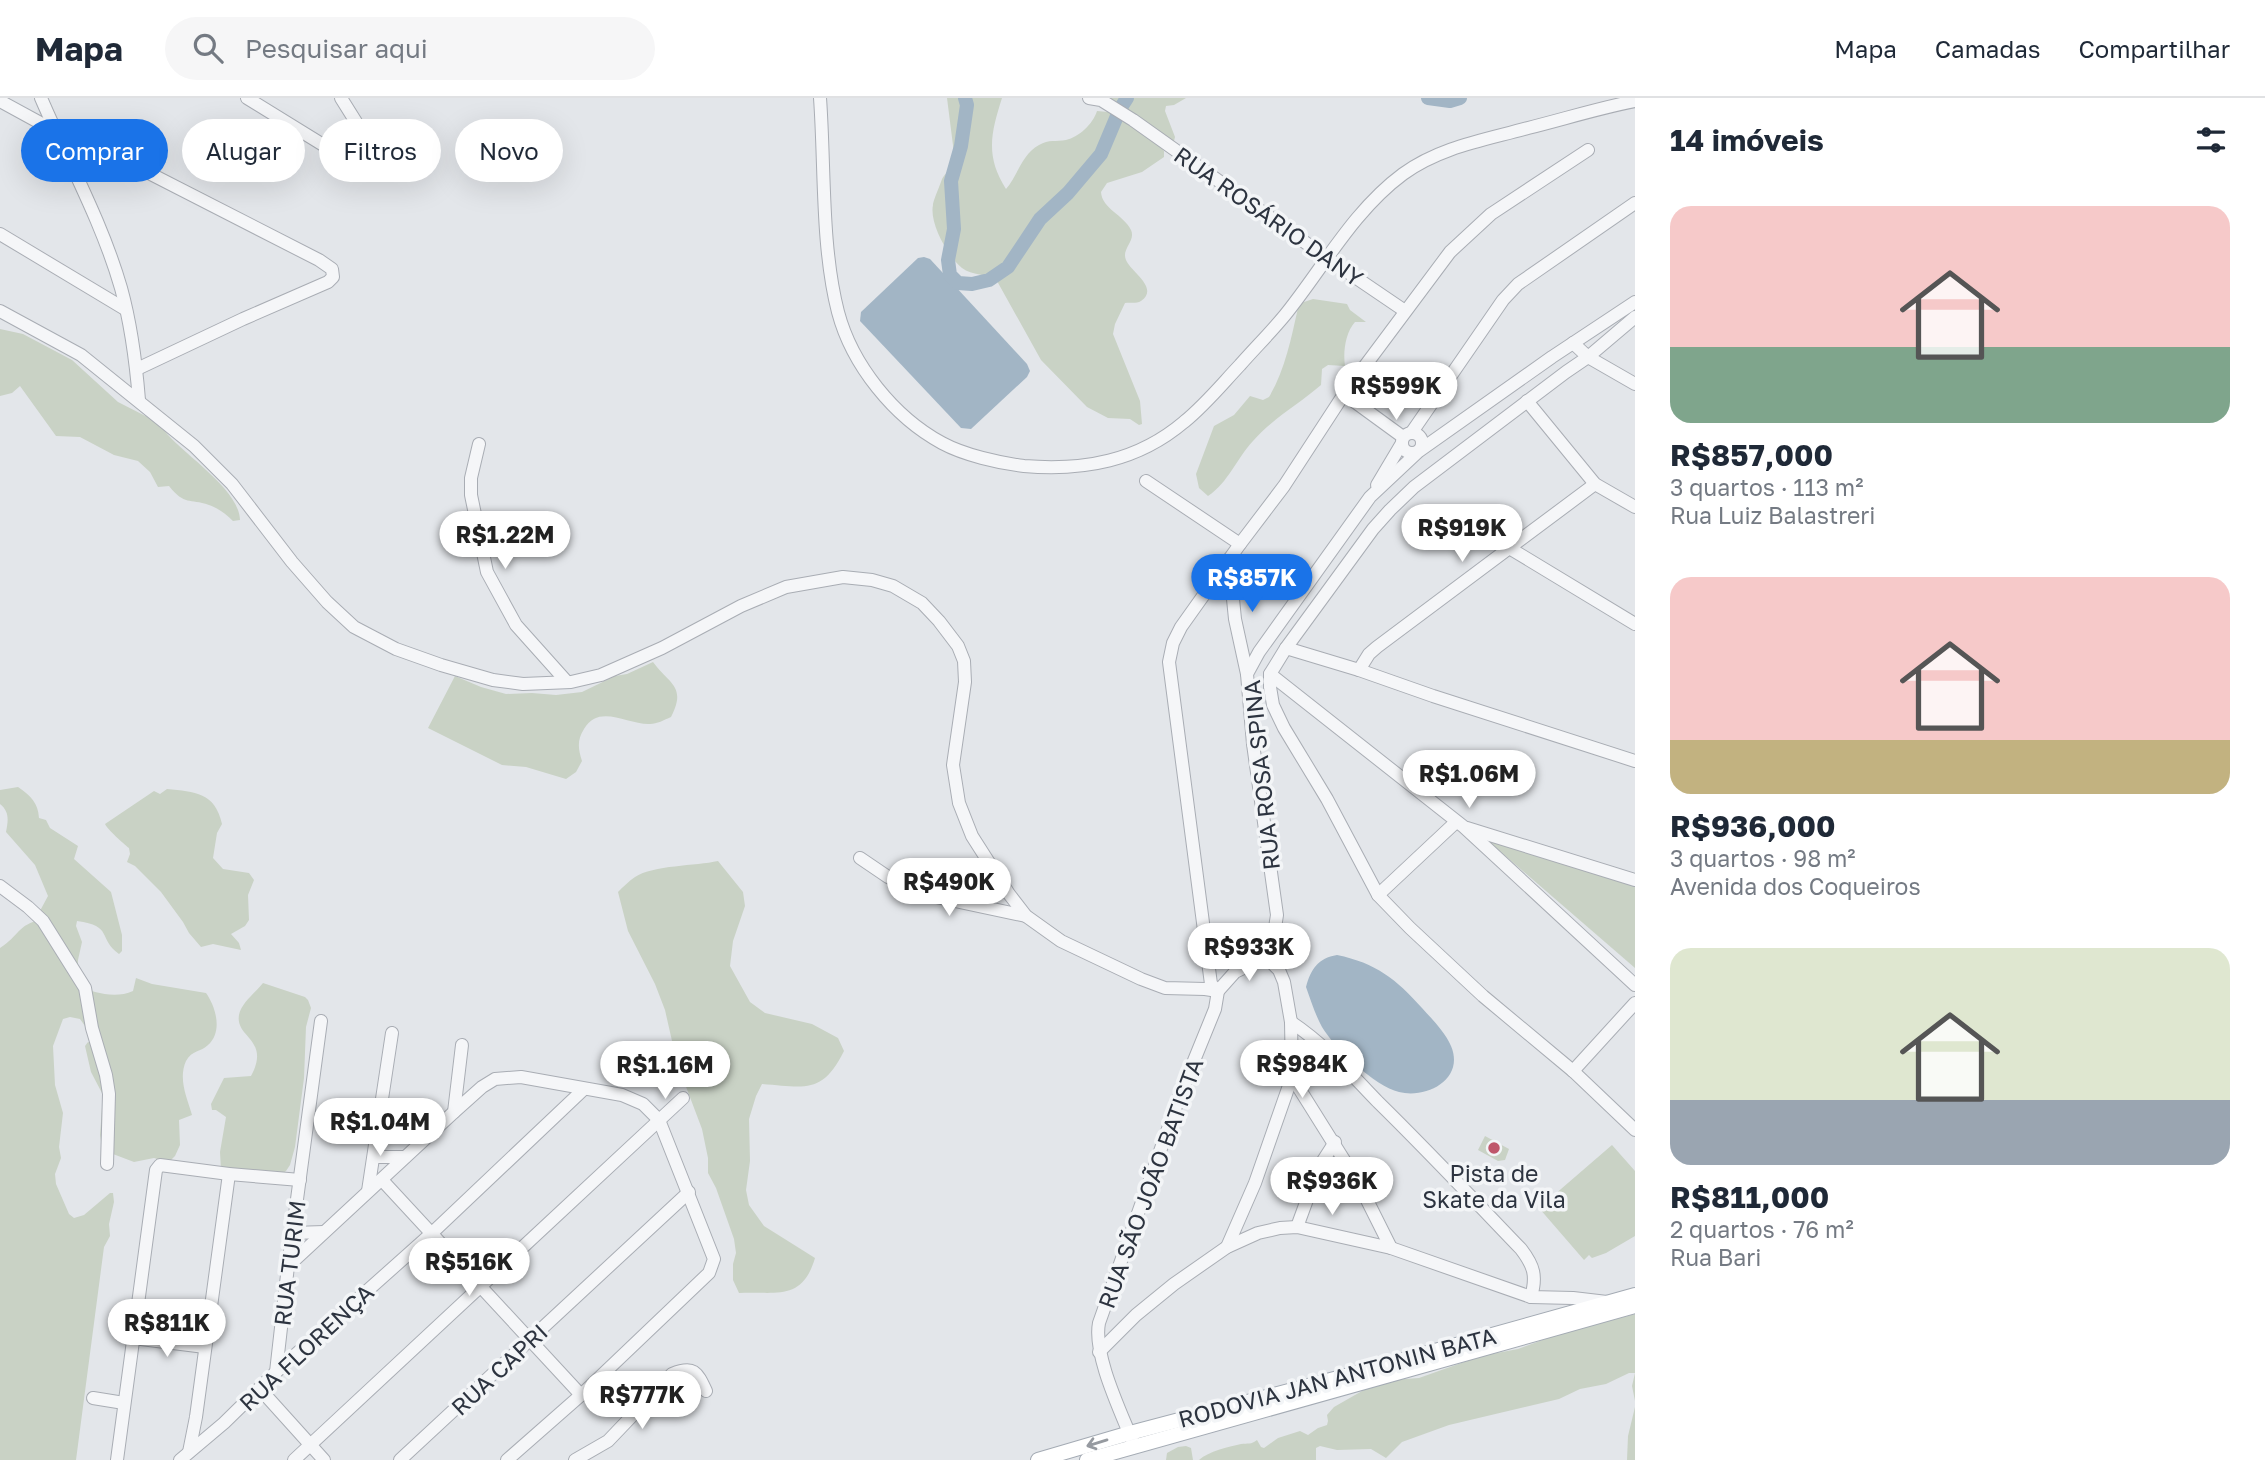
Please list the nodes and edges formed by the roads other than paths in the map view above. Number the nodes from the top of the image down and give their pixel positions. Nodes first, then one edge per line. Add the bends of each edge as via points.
1 (41, 98) edge
2 (247, 98) edge
3 (341, 98) edge
4 (820, 98) edge
5 (1097, 99) edge
6 (1635, 101) edge
7 (0, 102) edge
8 (32, 119) edge
9 (50, 119) edge
10 (1588, 150) dead end
11 (79, 182) edge
12 (166, 182) edge
13 (1635, 203) edge
14 (0, 234) edge
15 (1327, 258) junction
16 (1635, 302) edge
17 (125, 309) junction
18 (0, 310) edge
19 (1405, 311) junction
20 (1635, 317) edge
21 (1573, 343) junction
22 (1552, 357) junction
23 (1588, 357) junction
24 (136, 369) junction
25 (1566, 372) junction
26 (1635, 384) edge
27 (1344, 394) junction
28 (139, 400) junction
29 (1527, 401) junction
30 (1406, 437) junction
31 (479, 444) dead end
32 (1419, 451) junction
33 (1146, 481) dead end
34 (1595, 484) junction
35 (1370, 497) junction
36 (1635, 507) edge
37 (1240, 544) junction
38 (1511, 549) junction
39 (1229, 559) junction
40 (1635, 624) edge
41 (1286, 648) junction
42 (1359, 670) junction
43 (1247, 674) junction
44 (1270, 674) junction
45 (567, 682) junction
46 (1635, 761) edge
47 (1460, 824) junction
48 (860, 858) dead end
49 (1635, 880) edge
50 (0, 886) edge
51 (1378, 895) junction
52 (1026, 916) junction
53 (1266, 957) junction
54 (1635, 985) edge
55 (1219, 991) junction
56 (1635, 1003) edge
57 (321, 1021) dead end
58 (1291, 1022) junction
59 (392, 1033) dead end
60 (462, 1045) dead end
61 (1573, 1071) junction
62 (1292, 1077) junction
63 (457, 1083) junction
64 (482, 1087) junction
65 (583, 1089) junction
66 (683, 1098) dead end
67 (454, 1112) junction
68 (659, 1121) junction
69 (1635, 1130) edge
70 (1335, 1142) junction
71 (374, 1157) junction
72 (405, 1157) junction
73 (107, 1164) dead end
74 (229, 1174) junction
75 (300, 1180) junction
76 (382, 1180) junction
77 (368, 1191) junction
78 (689, 1192) junction
79 (1297, 1227) junction
80 (324, 1232) junction
81 (293, 1233) junction
82 (432, 1233) junction
83 (1227, 1247) junction
84 (1391, 1248) junction
85 (288, 1266) junction
86 (481, 1286) junction
87 (1635, 1294) edge
88 (1531, 1297) junction
89 (1608, 1302) junction
90 (1635, 1306) edge
91 (133, 1338) junction
92 (280, 1339) junction
93 (531, 1340) junction
94 (305, 1346) junction
95 (205, 1347) junction
96 (1100, 1352) junction
97 (276, 1372) junction
98 (260, 1389) junction
99 (706, 1391) dead end
100 (581, 1395) junction
101 (93, 1398) dead end
102 (124, 1403) junction
103 (196, 1417) junction
104 (224, 1423) junction
105 (1132, 1440) junction
106 (310, 1445) junction
107 (184, 1456) edge
108 (117, 1460) edge
109 (294, 1460) edge
110 (324, 1460) edge
111 (400, 1460) edge
112 (507, 1460) edge
113 (575, 1460) edge
114 (1038, 1460) edge
115 (1087, 1460) edge

1 - 9 street
2 - 3 street via 364,168 371,155
4 - 15 street via 831,275 849,342 866,372 916,426 944,444 1005,464 1067,467 1112,462 1168,435 1214,394 1284,316
5 - 15 street, RUA ROSÁRIO DANY
6 - 15 street via 1479,140 1427,159 1384,188
7 - 8 street
10 - 19 street via 1491,214 1450,252
11 - 17 street via 114,268
12 - 24 street via 330,266 333,277
13 - 30 street via 1518,284
14 - 17 street
15 - 19 street, RUA ROSÁRIO DANY
16 - 21 street, RUA ROSA SPINA
17 - 24 street
18 - 28 street via 81,355
19 - 27 street
20 - 23 street
21 - 22 street, RUA ROSA SPINA
21 - 23 street
22 - 25 street
22 - 32 street, RUA ROSA SPINA
23 - 25 street
23 - 26 street
24 - 28 street
25 - 29 street
27 - 30 street
27 - 37 street
28 - 45 street via 232,484 292,562 354,627 396,649 493,680
29 - 34 street
29 - 41 street via 1390,510
30 - 32 street via 1417,433 1423,442
30 - 35 street
31 - 45 street via 471,495 487,572 516,625
32 - 35 street, RUA ROSA SPINA
33 - 37 street
34 - 36 street
34 - 38 street
35 - 43 street, RUA ROSA SPINA
37 - 39 street
38 - 40 street
38 - 42 street via 1377,646
39 - 43 street
39 - 55 street via 1181,627 1169,662 1211,984
41 - 42 street
41 - 44 street
42 - 46 street
43 - 53 street, RUA ROSA SPINA via 1276,915
44 - 47 street
44 - 51 street via 1273,705
45 - 52 street via 601,675 786,587 843,577 893,586 922,603 964,661 953,765 959,803 972,836
47 - 49 street
47 - 51 street
47 - 54 street
48 - 52 street via 922,894
50 - 73 street via 43,921 85,988 109,1094
51 - 61 street via 1483,996
52 - 55 street via 1061,941 1141,979 1165,988
53 - 55 street, RUA SÃO JOÃO BATISTA via 1235,972
53 - 58 street via 1284,982
55 - 96 street, RUA SÃO JOÃO BATISTA via 1099,1323
56 - 61 street
57 - 75 street, RUA TURIM
58 - 62 street
58 - 88 street via 1343,1066 1521,1249 1535,1272
59 - 71 street
60 - 63 street
61 - 69 street
62 - 70 street
62 - 83 street
63 - 64 street
63 - 67 street
64 - 65 street via 495,1079 521,1077
64 - 67 street
65 - 68 street via 635,1100
65 - 82 street, RUA FLORENÇA
66 - 68 street
67 - 72 street
68 - 78 street
68 - 86 street
70 - 79 street via 1319,1167
70 - 84 street
71 - 72 street
71 - 77 street
72 - 76 street
74 - 75 street
74 - 91 street via 160,1166 156,1170
74 - 95 street
75 - 81 street, RUA TURIM
76 - 77 street
76 - 82 street
77 - 80 street
78 - 93 street, RUA CAPRI
78 - 100 street via 713,1266
79 - 83 street via 1258,1233
79 - 84 street
80 - 81 street
80 - 85 street
81 - 85 street, RUA TURIM
82 - 86 street
82 - 94 street, RUA FLORENÇA
83 - 96 street via 1136,1315
84 - 88 street
85 - 92 street, RUA TURIM
86 - 93 street
86 - 106 street
87 - 89 main road, RODOVIA JAN ANTONIN BATA
88 - 89 street
89 - 105 main road, RODOVIA JAN ANTONIN BATA
90 - 105 main road, RODOVIA JAN ANTONIN BATA
91 - 95 street
91 - 102 street
92 - 94 street, RUA TURIM
92 - 97 street, RUA TURIM
93 - 100 street
93 - 111 street, RUA CAPRI
94 - 97 street, RUA FLORENÇA
95 - 103 street
96 - 105 street, RUA SÃO JOÃO BATISTA
97 - 98 street, RUA FLORENÇA
98 - 104 street, RUA FLORENÇA
98 - 106 street
99 - 113 street via 691,1370 672,1374 608,1441
100 - 112 street
101 - 102 street
102 - 108 street
103 - 104 street
103 - 107 street
104 - 107 street, RUA FLORENÇA
105 -> 114 main road, RODOVIA JAN ANTONIN BATA
105 - 115 main road, RODOVIA JAN ANTONIN BATA
106 - 109 street
106 - 110 street

